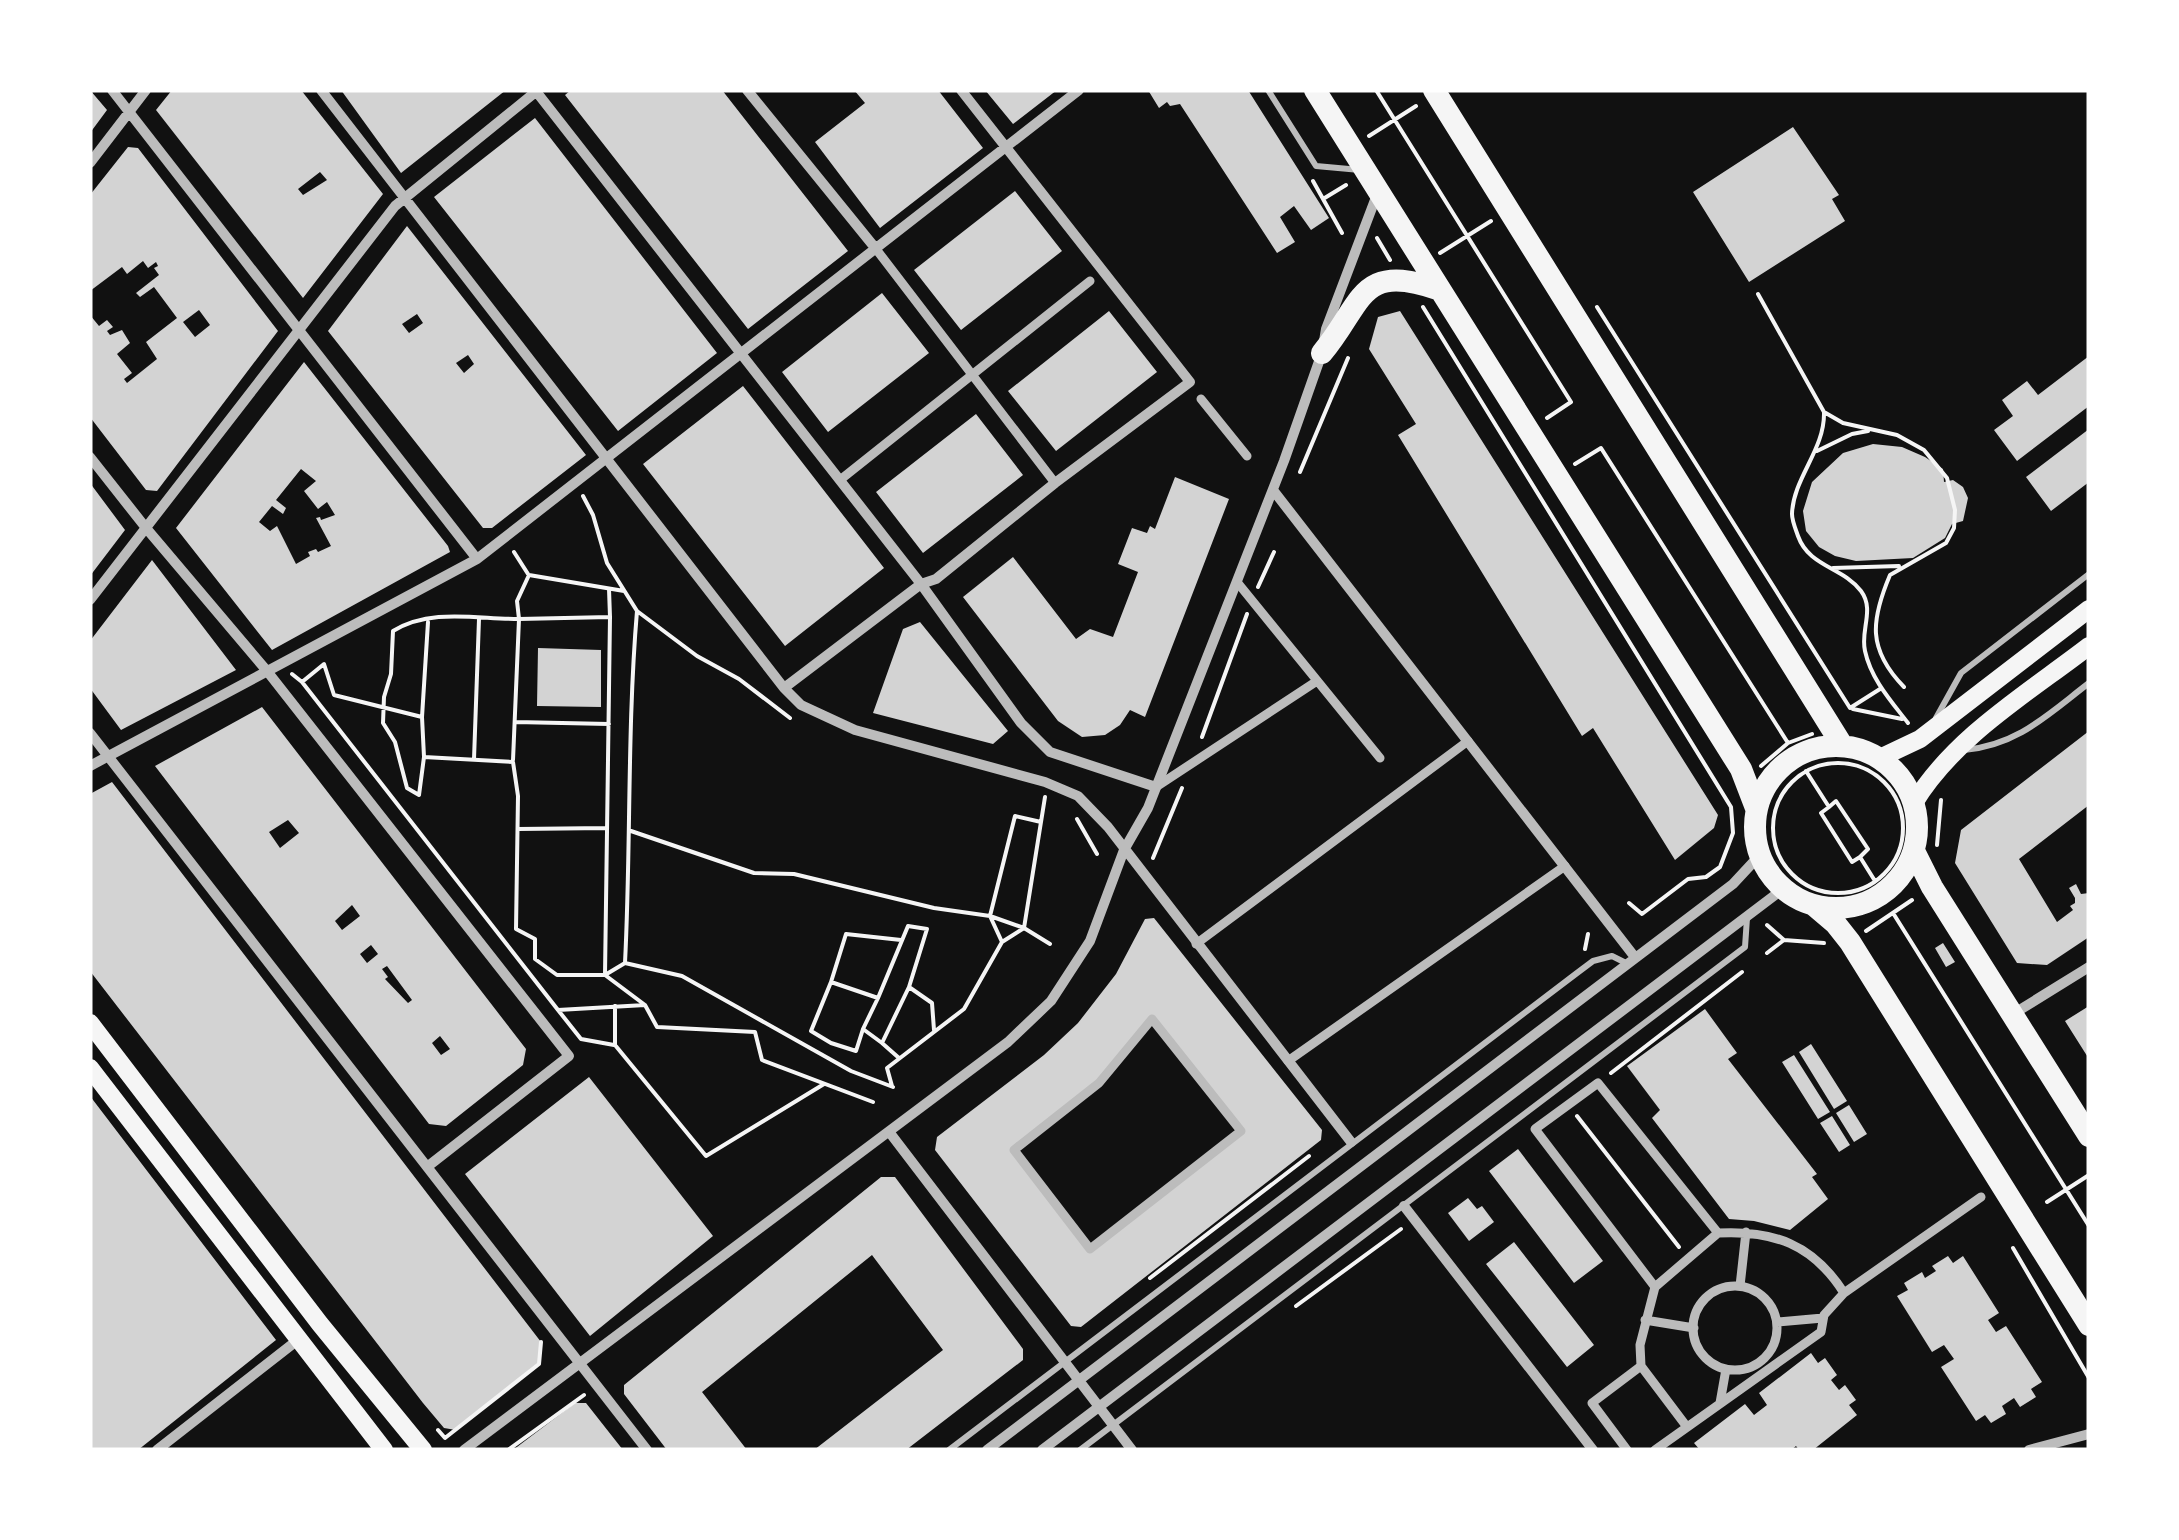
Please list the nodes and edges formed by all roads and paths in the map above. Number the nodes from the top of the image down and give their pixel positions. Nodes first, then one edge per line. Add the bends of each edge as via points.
1 (112, 90) edge
2 (146, 90) edge
3 (321, 90) edge
4 (536, 90) edge
5 (747, 90) edge
6 (960, 90) edge
7 (1080, 90) edge
8 (1268, 90) edge
9 (1315, 90) edge
10 (1376, 90) edge
11 (1436, 95) edge
12 (129, 112) junction
13 (1395, 119) junction
14 (1366, 139) dead end
15 (1006, 148) junction
16 (90, 163) edge
17 (1310, 175) dead end
18 (1356, 177) junction
19 (1378, 192) junction
20 (404, 198) junction
21 (1323, 199) junction
22 (1499, 216) dead end
23 (1372, 229) dead end
24 (1342, 233) dead end
25 (1470, 236) junction
26 (876, 248) junction
27 (1435, 255) dead end
28 (1396, 268) dead end
29 (1090, 281) dead end
30 (1440, 290) junction
31 (1414, 293) dead end
32 (1758, 294) dead end
33 (1591, 296) dead end
34 (300, 330) junction
35 (1354, 344) dead end
36 (742, 353) junction
37 (1322, 353) junction
38 (974, 375) junction
39 (1201, 400) dead end
40 (1824, 412) junction
41 (1539, 423) dead end
42 (1869, 430) junction
43 (1817, 451) junction
44 (1247, 456) dead end
45 (90, 457) edge
46 (607, 458) junction
47 (1577, 463) dead end
48 (1300, 472) dead end
49 (840, 480) junction
50 (1055, 483) junction
51 (1272, 490) junction
52 (146, 528) junction
53 (514, 552) dead end
54 (1274, 552) dead end
55 (478, 559) junction
56 (1903, 565) junction
57 (1827, 568) junction
58 (2089, 574) edge
59 (529, 575) junction
60 (1237, 582) junction
61 (921, 584) junction
62 (609, 588) junction
63 (624, 590) dead end
64 (90, 600) edge
65 (1252, 600) junction
66 (1868, 606) junction
67 (1878, 606) junction
68 (2089, 608) edge
69 (637, 611) dead end
70 (610, 618) junction
71 (479, 619) junction
72 (519, 619) junction
73 (428, 621) junction
74 (2089, 646) edge
75 (272, 668) junction
76 (1318, 681) junction
77 (302, 682) junction
78 (2089, 683) edge
79 (1904, 687) dead end
80 (784, 688) junction
81 (1880, 689) junction
82 (1838, 706) dead end
83 (1850, 708) junction
84 (384, 709) junction
85 (422, 717) junction
86 (1905, 720) junction
87 (515, 722) junction
88 (608, 724) junction
89 (1921, 728) junction
90 (90, 733) edge
91 (1818, 733) dead end
92 (1468, 741) junction
93 (1788, 744) junction
94 (1842, 745) junction
95 (1958, 751) junction
96 (108, 756) junction
97 (424, 757) junction
98 (1380, 758) dead end
99 (1880, 758) junction
100 (474, 760) junction
101 (1752, 760) dead end
102 (513, 762) junction
103 (1193, 763) junction
104 (90, 766) edge
105 (1806, 771) junction
106 (1156, 786) junction
107 (1943, 790) dead end
108 (1045, 797) dead end
109 (1914, 804) junction
110 (1829, 807) junction
111 (1756, 808) junction
112 (1074, 813) dead end
113 (1041, 822) junction
114 (607, 828) junction
115 (518, 829) junction
116 (630, 830) junction
117 (1124, 850) junction
118 (1097, 854) dead end
119 (1925, 855) junction
120 (1759, 856) junction
121 (1860, 856) junction
122 (1152, 862) dead end
123 (1565, 866) junction
124 (1876, 882) junction
125 (1783, 890) junction
126 (1925, 892) dead end
127 (1629, 903) dead end
128 (1814, 906) junction
129 (1894, 913) junction
130 (1747, 914) junction
131 (990, 916) junction
132 (1767, 925) dead end
133 (1024, 928) junction
134 (1860, 935) dead end
135 (902, 940) junction
136 (1784, 940) junction
137 (1002, 942) junction
138 (1050, 944) dead end
139 (1196, 944) junction
140 (1837, 950) dead end
141 (1768, 953) dead end
142 (1630, 960) junction
143 (625, 964) junction
144 (2089, 967) edge
145 (1742, 972) dead end
146 (604, 975) junction
147 (831, 982) junction
148 (909, 986) junction
149 (878, 998) junction
150 (644, 1005) junction
151 (614, 1006) junction
152 (558, 1010) junction
153 (2013, 1014) junction
154 (90, 1024) edge
155 (863, 1029) junction
156 (934, 1032) junction
157 (882, 1043) junction
158 (615, 1045) junction
159 (899, 1058) junction
160 (1288, 1061) junction
161 (90, 1068) edge
162 (1598, 1083) junction
163 (824, 1084) junction
164 (873, 1102) dead end
165 (1568, 1105) junction
166 (1241, 1131) joint
167 (890, 1133) junction
168 (2089, 1136) edge
169 (1351, 1142) junction
170 (1315, 1152) dead end
171 (427, 1167) junction
172 (2089, 1175) edge
173 (2066, 1190) junction
174 (1981, 1197) dead end
175 (2047, 1202) dead end
176 (1404, 1206) junction
177 (2089, 1226) edge
178 (1746, 1232) junction
179 (1718, 1233) junction
180 (2012, 1246) dead end
181 (1688, 1258) junction
182 (1142, 1284) dead end
183 (1740, 1286) junction
184 (1654, 1287) junction
185 (1844, 1293) junction
186 (1824, 1318) junction
187 (1645, 1320) junction
188 (1777, 1322) junction
189 (2089, 1325) edge
190 (1694, 1328) junction
191 (299, 1340) junction
192 (541, 1342) dead end
193 (1064, 1361) junction
194 (580, 1363) junction
195 (1641, 1366) junction
196 (1726, 1369) junction
197 (2089, 1378) edge
198 (1080, 1381) junction
199 (583, 1394) dead end
200 (1720, 1403) junction
201 (1100, 1407) junction
202 (1113, 1425) junction
203 (1687, 1427) junction
204 (438, 1430) dead end
205 (2089, 1434) edge
206 (157, 1450) edge
207 (384, 1450) edge
208 (423, 1450) edge
209 (464, 1450) edge
210 (508, 1450) edge
211 (646, 1450) edge
212 (950, 1450) edge
213 (986, 1450) edge
214 (1042, 1450) edge
215 (1080, 1450) edge
216 (1132, 1450) edge
217 (1593, 1450) edge
218 (1627, 1450) edge
219 (1655, 1450) edge
220 (2029, 1450) edge

1 - 12 street
2 - 12 street
3 - 20 street
4 - 20 street
4 - 36 street
5 - 26 street
6 - 15 street
7 - 15 street
8 - 18 lane via 1316,166
9 - 18 highway
10 - 13 path
11 - 13 path
11 - 94 highway
12 - 16 street
12 - 34 street
13 - 14 path
13 - 25 path
15 - 26 street
15 - 50 street via 1190,382
17 - 21 path
18 - 19 highway
18 - 21 path
19 - 30 highway
19 - 37 street
20 - 34 street
20 - 46 street
21 - 24 path
22 - 25 path
23 - 28 path
25 - 27 path
25 - 41 path via 1571,402
26 - 36 street
26 - 38 street
29 - 38 street
30 - 37 highway via 1403,280 1374,284
30 - 111 highway via 1740,769
31 - 127 path via 1731,807 1734,833 1720,867 1688,879 1642,914
32 - 40 path
33 - 83 path
34 - 52 street
34 - 55 street
35 - 48 path
36 - 46 street
36 - 49 street
37 - 51 street
38 - 49 street
38 - 50 street
39 - 44 street
40 - 42 path
40 - 43 path
42 - 43 path
42 - 56 path via 1924,450 1954,496 1954,528 1946,543
43 - 57 path via 1792,516 1802,548
45 - 52 street
46 - 55 street
46 - 80 street
47 - 93 path via 1601,448
49 - 61 street
50 - 61 street via 936,579
51 - 60 street
51 - 92 street
52 - 64 street
52 - 75 street
53 - 59 path
54 - 65 path
55 - 75 street
56 - 57 path
56 - 67 path via 1890,574
57 - 66 path via 1845,576
58 - 89 lane via 1960,673
59 - 62 path
59 - 72 path via 516,602
60 - 65 street
60 - 106 street
61 - 80 street
61 - 106 street via 1021,723 1050,752
62 - 63 path
62 - 70 path
65 - 76 street
65 - 103 path
66 - 67 path
66 - 81 path via 1864,650
67 - 79 path via 1876,642
68 - 89 main road
69 - 116 path
70 - 72 path
70 - 88 path
71 - 72 path
71 - 73 path via 442,614
71 - 100 path
72 - 87 path
73 - 84 path via 393,631
73 - 85 path
74 - 95 main road
75 - 77 path
75 - 96 street
75 - 171 street via 569,1056
76 - 98 street
76 - 103 street
77 - 84 path via 324,664 334,695
77 - 152 path
78 - 95 lane via 2018,737
80 - 117 street via 801,704 855,730 1078,796
81 - 83 path
81 - 86 path
82 - 83 path
83 - 86 path
84 - 85 path
84 - 97 path via 407,788 419,795
85 - 97 path
86 - 89 path
86 - 89 path
87 - 88 path
87 - 102 path
88 - 114 path
89 - 99 main road via 1900,751
90 - 96 street
91 - 93 path
92 - 123 street
92 - 139 street
93 - 101 path via 1758,768
94 - 99 highway
94 - 111 highway via 1818,747 1778,768
95 - 109 main road via 1932,774
96 - 104 street
96 - 171 street
97 - 100 path
99 - 109 highway
100 - 102 path
102 - 115 path
103 - 106 street
103 - 122 path
105 - 110 path
105 - 124 path via 1827,763 1866,768 1895,794 1904,832 1900,852
105 - 124 path via 1780,797 1774,815 1773,834 1788,870 1820,892 1858,891
106 - 117 street
107 - 119 path
108 - 113 path
109 - 119 highway
110 - 121 path via 1836,801 1868,849
110 - 121 path via 1821,813 1852,862
111 - 120 highway
112 - 118 path
113 - 131 path via 1015,816
113 - 133 path
114 - 115 path
114 - 146 path
115 - 146 path via 516,929 534,939 535,959 557,975
116 - 131 path via 754,873 794,874
116 - 143 path
117 - 139 street
117 - 167 street via 1090,940 1051,1000
119 - 128 highway via 1868,902
119 - 153 highway via 1932,887
120 - 125 highway
120 - 142 street via 1733,884
121 - 124 path
123 - 142 street
123 - 160 street
125 - 128 highway
125 - 130 street
126 - 129 path
128 - 189 highway via 1850,942
129 - 134 path
129 - 173 path
130 - 176 lane via 1745,947
130 - 201 street
131 - 133 path
131 - 137 path
132 - 136 path
133 - 137 path
133 - 138 path
135 - 147 path via 846,934
135 - 148 path via 908,926 928,930
135 - 149 path
136 - 140 path via 1822,942
136 - 141 path
137 - 156 path via 964,1008
139 - 160 street
142 - 169 lane via 1593,961
142 - 198 street
143 - 146 path
143 - 159 path via 682,976 850,1071 892,1086 887,1068
144 - 153 street
145 - 162 path
146 - 150 path
147 - 149 path
147 - 155 path via 812,1030 856,1052
148 - 156 path via 932,1003
148 - 157 path
149 - 155 path
150 - 151 path
150 - 163 path via 657,1028 755,1032 762,1060
151 - 152 path
151 - 158 path
152 - 158 path via 582,1039
153 - 168 highway
154 - 208 main road
155 - 157 path
156 - 159 path
157 - 159 path
158 - 163 path via 706,1156
160 - 169 street
161 - 191 main road
162 - 165 street
162 - 179 street
163 - 164 path
165 - 181 path
165 - 184 street via 1535,1129
166 - 166 street via 1090,1248 1014,1150 1098,1083 1152,1018
167 - 193 street
167 - 194 street
169 - 193 lane
170 - 182 path
171 - 194 street
172 - 173 path
173 - 175 path
173 - 177 path
174 - 185 street
176 - 202 lane
176 - 217 street
178 - 179 street
178 - 183 street
178 - 185 street via 1803,1249
179 - 181 street
180 - 197 path
181 - 184 street
183 - 188 street via 1759,1292
183 - 190 street via 1707,1296
184 - 187 street
185 - 186 street
186 - 188 street
186 - 200 street via 1821,1332
187 - 190 street
187 - 195 street
188 - 196 street via 1769,1354 1745,1369
190 - 196 street via 1706,1359
191 - 206 street
191 - 207 main road
192 - 204 path via 539,1364 445,1438
193 - 198 street
193 - 212 lane
194 - 209 street
194 - 211 street
195 - 203 street
195 - 218 street via 1592,1403
196 - 200 street
198 - 201 street
198 - 213 street
199 - 210 path
200 - 203 street
201 - 202 street
201 - 214 street
202 - 215 lane
202 - 216 street
203 - 219 street
205 - 220 street

